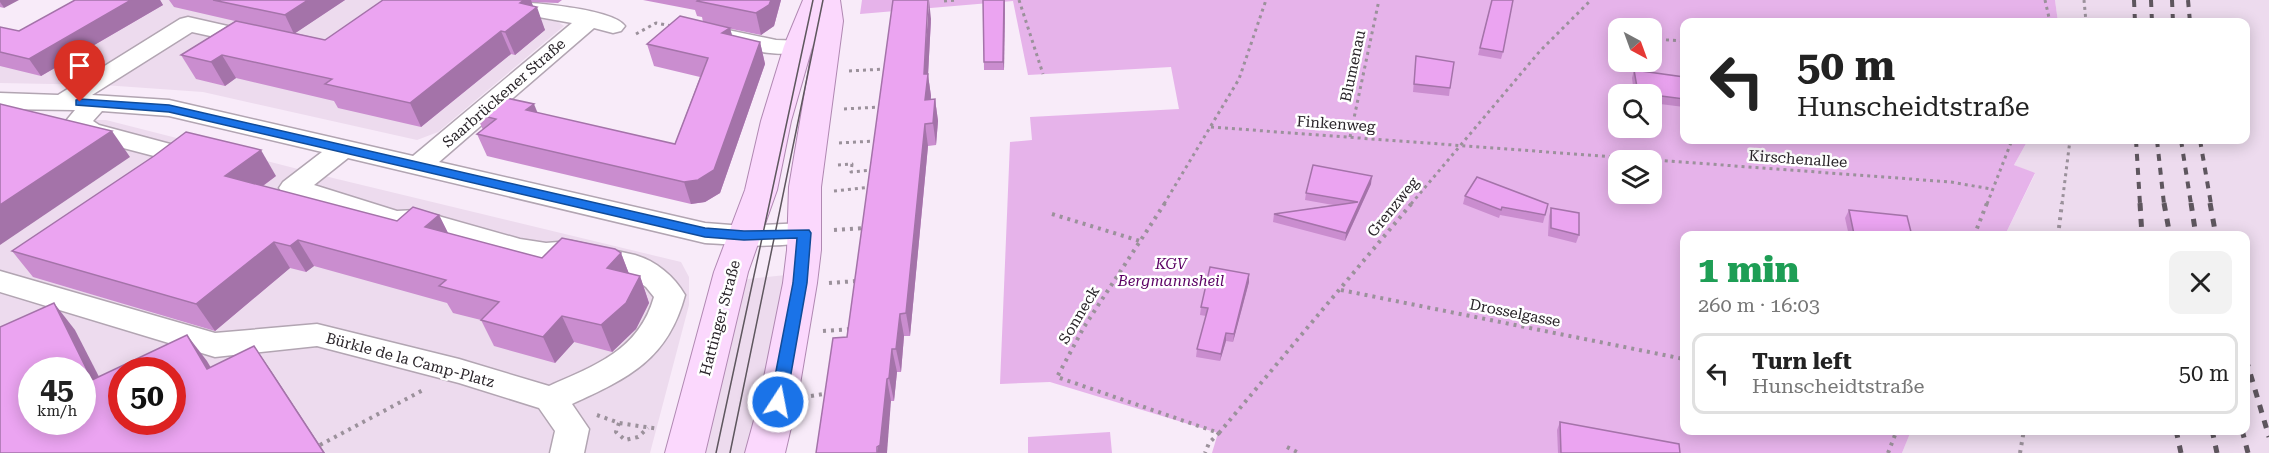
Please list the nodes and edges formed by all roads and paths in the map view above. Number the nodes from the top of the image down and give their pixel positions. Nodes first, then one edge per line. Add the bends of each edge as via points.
1 (483, 0) edge
2 (816, 0) edge
3 (827, 0) edge
4 (956, 0) edge
5 (1019, 0) edge
6 (1266, 0) edge
7 (1379, 0) edge
8 (1591, 0) edge
9 (2045, 0) edge
10 (2084, 0) edge
11 (944, 1) edge
12 (2049, 18) edge
13 (2086, 18) edge
14 (694, 30) joint
15 (233, 34) edge
16 (639, 34) dead end
17 (1662, 40) edge
18 (1680, 41) edge
19 (827, 44) junction
20 (798, 46) junction
21 (890, 69) edge
22 (849, 71) dead end
23 (1043, 74) dead end
24 (0, 101) edge
25 (64, 102) junction
26 (95, 103) junction
27 (490, 105) junction
28 (885, 107) edge
29 (844, 109) dead end
30 (517, 110) edge
31 (1211, 127) junction
32 (1350, 137) junction
33 (880, 141) edge
34 (839, 143) dead end
35 (2010, 144) edge
36 (2070, 144) edge
37 (1459, 145) junction
38 (342, 149) junction
39 (836, 165) dead end
40 (418, 166) junction
41 (876, 170) edge
42 (875, 186) edge
43 (1991, 189) junction
44 (833, 191) dead end
45 (130, 194) edge
46 (1052, 214) dead end
47 (869, 228) edge
48 (841, 230) dead end
49 (1976, 231) edge
50 (2059, 231) edge
51 (804, 233) junction
52 (744, 236) junction
53 (1140, 241) junction
54 (30, 260) edge
55 (0, 280) edge
56 (861, 281) edge
57 (832, 283) dead end
58 (1341, 290) junction
59 (856, 329) edge
60 (825, 331) dead end
61 (1680, 358) edge
62 (459, 371) junction
63 (834, 393) edge
64 (815, 395) dead end
65 (551, 399) junction
66 (634, 424) dead end
67 (648, 428) dead end
68 (1219, 433) junction
69 (1895, 435) edge
70 (2023, 435) edge
71 (320, 445) edge
72 (1287, 447) dead end
73 (567, 453) edge
74 (685, 453) edge
75 (765, 453) edge
76 (1205, 453) edge
77 (1299, 453) edge
78 (1888, 453) edge
79 (2020, 453) edge

1 - 27 street, Saarbrückener Straße via 602,23
2 - 20 main road, Hattinger Straße
3 - 19 main road
4 - 11 path
5 - 23 path
6 - 31 path, Sonneck via 1239,80
7 - 32 path, Blumenau
8 - 37 path, Grenzweg via 1540,51
9 - 12 path
10 - 13 path
14 - 16 path via 656,23
14 - 20 street via 776,47
15 - 25 street via 188,24
17 - 18 path
19 - 20 main road
19 - 51 main road via 805,187
20 - 52 main road, Hattinger Straße via 761,190
21 - 22 path
24 - 25 street
25 - 26 street
26 - 38 street via 169,108
26 - 45 street via 78,122 90,131 165,151 169,161 160,174
27 - 30 street
27 - 40 street, Saarbrückener Straße
28 - 29 path
31 - 32 path, Finkenweg
31 - 53 path, Sonneck
32 - 37 path, Finkenweg
33 - 34 path
35 - 43 path
36 - 50 path
37 - 43 path, Kirschenallee via 1951,182
37 - 58 path, Grenzweg
38 - 40 street
38 - 65 street via 293,188 396,220 417,219 520,249 571,251 635,265 657,280 670,296 668,310 661,327 641,351 614,371
39 - 41 path via 852,164 851,172
40 - 52 street via 697,231
42 - 44 path
43 - 49 path
46 - 53 path
47 - 48 path
51 - 52 street
51 - 75 main road via 795,314
52 - 74 main road, Hattinger Straße via 715,327
53 - 68 path, Sonneck via 1084,327 1057,377
54 - 55 street
55 - 62 street, Bürkle de la Camp-Platz via 215,345 316,335
56 - 57 path
58 - 61 path, Drosselgasse
58 - 68 path, Grenzweg
59 - 60 path
62 - 65 street, Bürkle de la Camp-Platz
62 - 71 path
63 - 64 path
65 - 73 street via 572,429
66 - 67 path via 619,423 616,432 622,439 634,439
68 - 76 path
69 - 78 path
70 - 79 path
72 - 77 path

